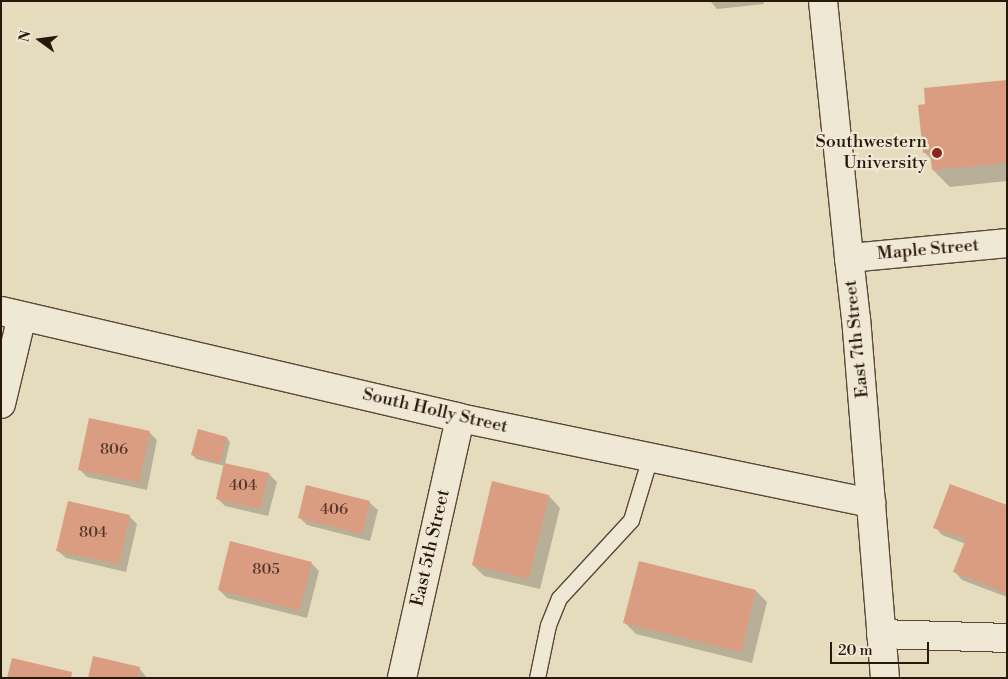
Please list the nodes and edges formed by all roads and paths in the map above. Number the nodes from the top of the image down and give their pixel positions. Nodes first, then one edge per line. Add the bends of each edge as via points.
1 (823, 1) edge
2 (1007, 243) edge
3 (849, 258) junction
4 (12, 314) edge
5 (1, 404) edge
6 (460, 418) junction
7 (650, 457) junction
8 (871, 503) junction
9 (881, 634) junction
10 (1007, 638) edge
11 (402, 678) edge
12 (537, 678) edge
13 (885, 678) edge

1 - 3 street, East 7th Street
2 - 3 street, Maple Street
3 - 8 street, East 7th Street
4 - 5 street
4 - 6 street, South Holly Street
6 - 7 street, South Holly Street
6 - 11 street, East 5th Street
7 - 8 street, South Holly Street
7 - 12 lane via 631,520 559,598 548,625
8 - 9 street, East 7th Street
9 - 10 street
9 - 13 street, East 7th Street

